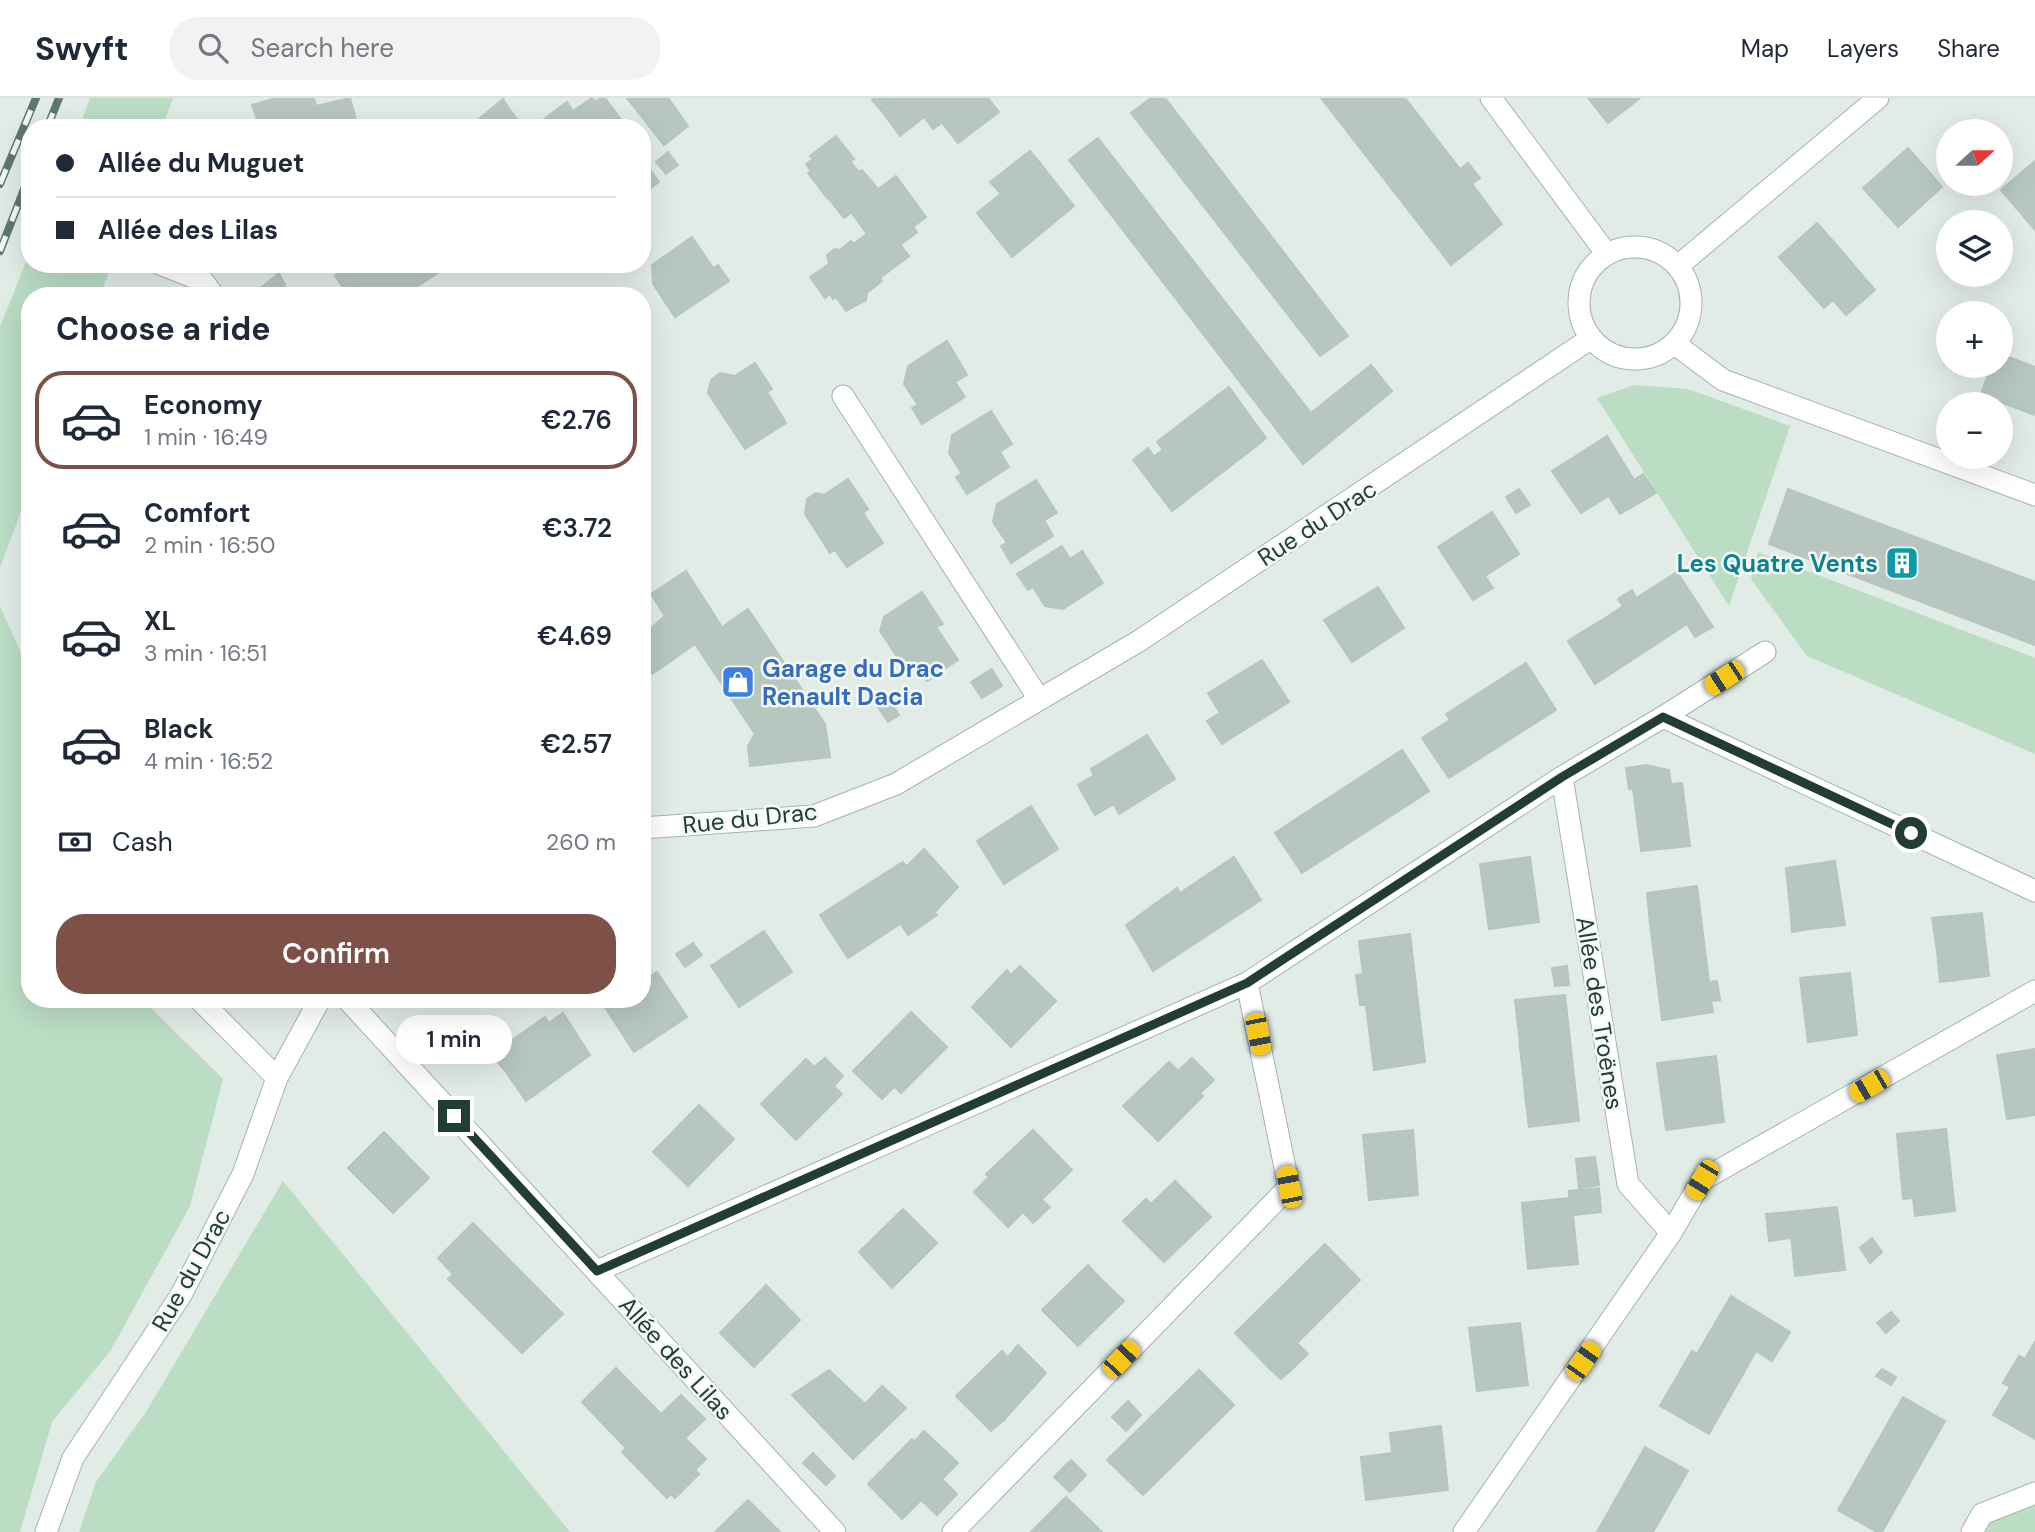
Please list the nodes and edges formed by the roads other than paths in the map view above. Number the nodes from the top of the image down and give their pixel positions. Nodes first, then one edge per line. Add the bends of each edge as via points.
1 (1490, 98) edge
2 (1878, 98) edge
3 (1606, 253) junction
4 (1678, 266) junction
5 (183, 273) edge
6 (207, 287) edge
7 (1590, 340) junction
8 (1675, 344) junction
9 (843, 396) dead end
10 (2035, 495) edge
11 (1765, 652) dead end
12 (1039, 699) junction
13 (1663, 717) junction
14 (1562, 777) junction
15 (651, 827) edge
16 (2035, 891) edge
17 (1247, 983) junction
18 (2035, 991) edge
19 (208, 1008) edge
20 (315, 1008) edge
21 (355, 1008) edge
22 (277, 1078) junction
23 (1671, 1233) junction
24 (597, 1271) junction
25 (2035, 1493) edge
26 (46, 1532) edge
27 (835, 1532) edge
28 (953, 1532) edge
29 (1464, 1532) edge
30 (1972, 1532) edge

1 - 3 street
2 - 4 street
3 - 4 street via 1636,245 1662,253
3 - 7 street via 1587,270 1577,306
4 - 8 street via 1689,286 1690,318
5 - 6 street
7 - 8 street via 1614,357 1650,358
7 - 12 street, Rue du Drac via 1139,641
8 - 10 street via 1723,380
9 - 12 street
11 - 13 street
12 - 15 street, Rue du Drac via 896,784 814,816
13 - 14 street
13 - 16 street
14 - 17 street
14 - 23 street, Allée des Troënes via 1629,1184
17 - 24 street
17 - 28 street via 1289,1187
18 - 23 street via 1702,1180
19 - 22 street
20 - 22 street, Rue du Drac
21 - 24 street, Allée des Lilas
22 - 26 street, Rue du Drac via 237,1186 181,1295 73,1458
23 - 29 street
24 - 27 street, Allée des Lilas
25 - 30 street via 1982,1514

